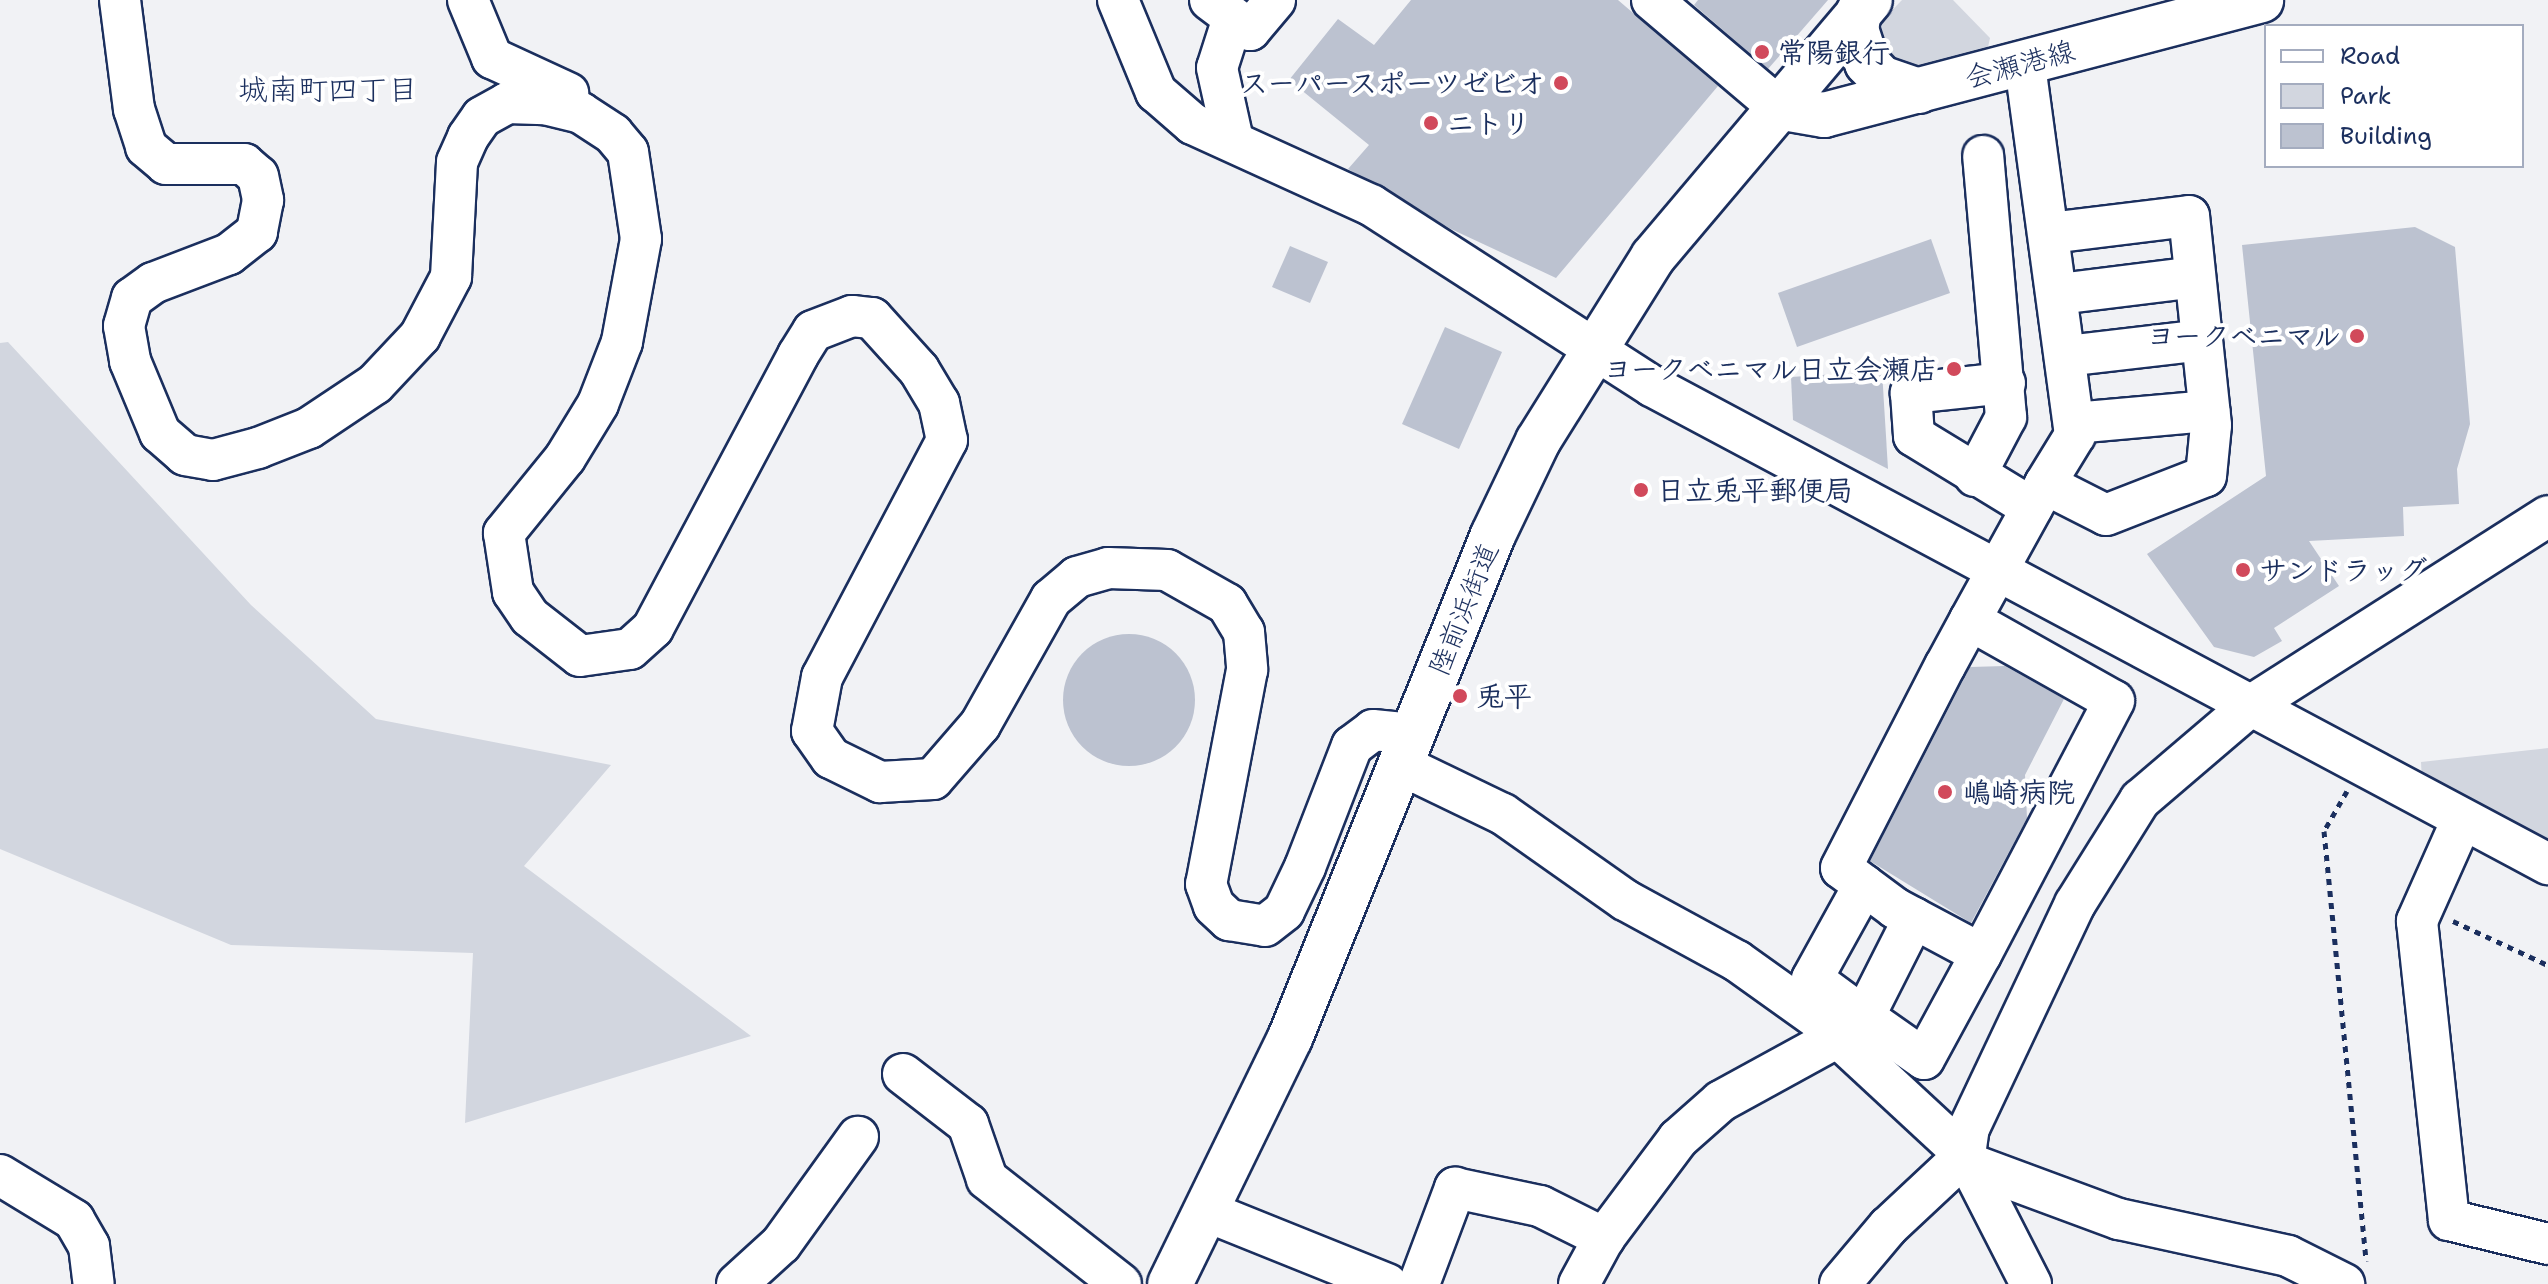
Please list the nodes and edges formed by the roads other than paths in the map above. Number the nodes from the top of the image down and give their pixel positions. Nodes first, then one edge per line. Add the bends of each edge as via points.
1 (120, 0) edge
2 (468, 0) edge
3 (1118, 0) edge
4 (1275, 0) edge
5 (1652, 0) edge
6 (2261, 0) edge
7 (1864, 6) edge
8 (1222, 9) edge
9 (2025, 63) junction
10 (1919, 91) junction
11 (1778, 107) junction
12 (1233, 140) junction
13 (628, 152) junction
14 (1983, 156) dead end
15 (2051, 233) junction
16 (2195, 277) junction
17 (2059, 294) junction
18 (2202, 340) junction
19 (1591, 348) junction
20 (2066, 356) junction
21 (2005, 383) junction
22 (2209, 411) junction
23 (2074, 423) junction
24 (1975, 476) junction
25 (2039, 496) junction
26 (2548, 516) edge
27 (1999, 568) junction
28 (1970, 620) junction
29 (2250, 706) junction
30 (1407, 750) junction
31 (2462, 820) junction
32 (2548, 864) edge
33 (1864, 885) junction
34 (1914, 918) junction
35 (1981, 954) junction
36 (1851, 1027) junction
37 (903, 1074) dead end
38 (858, 1137) dead end
39 (1967, 1160) junction
40 (0, 1175) edge
41 (1208, 1212) junction
42 (1604, 1238) junction
43 (2548, 1244) edge
44 (2356, 1277) edge
45 (94, 1284) edge
46 (737, 1284) edge
47 (1121, 1284) edge
48 (1170, 1284) edge
49 (1387, 1284) edge
50 (1419, 1284) edge
51 (1579, 1284) edge
52 (1840, 1284) edge
53 (2031, 1284) edge

1 - 13 street via 134,109 146,147 166,164 244,164 258,176 263,200 257,232 229,254 153,283 132,298 124,326 130,361 160,433 185,455 213,460 309,428 375,384 420,336 451,277 457,162 482,117 507,103 557,107 581,113 613,134
2 - 13 street via 492,58 606,112 625,135
3 - 12 street via 1156,92 1193,124
4 - 8 street via 1250,30
5 - 11 street
6 - 9 main road, 会瀬港線
7 - 10 main road via 1856,29 1867,63 1881,78
7 - 11 main road, 陸前浜街道
8 - 12 street via 1217,68
9 - 10 main road, 会瀬港線
9 - 15 street
10 - 11 main road, 会瀬港線 via 1824,115
11 - 19 main road, 陸前浜街道 via 1703,193
12 - 19 street via 1371,205
13 - 30 street via 641,239 622,342 598,404 565,458 504,533 513,592 530,617 580,656 630,649 653,628 813,331 852,316 872,318 919,370 939,403 947,440 822,677 812,731 831,758 880,782 933,779 980,725 1051,599 1077,577 1108,568 1167,570 1227,604 1244,632 1247,670 1206,884 1214,906 1229,920 1265,926 1284,911 1352,746 1373,730
14 - 21 street
15 - 16 street via 2189,216
15 - 17 street
16 - 17 street
16 - 18 street
17 - 20 street
18 - 20 street
18 - 22 street
19 - 27 street
19 - 30 main road, 陸前浜街道 via 1493,535
20 - 23 street
21 - 24 street via 2006,417
21 - 24 street via 1911,393 1914,436
22 - 23 street
22 - 25 street via 2206,476 2106,515
23 - 25 street via 2075,435
24 - 25 street
25 - 27 street
26 - 29 street
27 - 28 street
27 - 29 street
28 - 33 street via 1841,868
28 - 35 street via 2114,701
29 - 31 street
29 - 39 street via 2173,766 2114,835 1969,1128
30 - 36 street via 1625,900
30 - 41 main road, 陸前浜街道 via 1290,1038
31 - 32 street
31 - 43 street via 2417,921 2449,1220
33 - 34 street
33 - 36 street via 1812,979
34 - 35 street
34 - 36 street
35 - 36 street via 1924,1059
36 - 39 street
36 - 42 street via 1721,1101 1678,1139
37 - 47 street via 968,1124 987,1179
38 - 46 street via 781,1244
39 - 44 street via 2119,1219 2288,1256
39 - 52 street via 1888,1227
39 - 53 street
40 - 45 street via 74,1220 89,1246
41 - 48 main road, 陸前浜街道
41 - 49 street
42 - 50 street via 1540,1206 1455,1188
42 - 51 street

